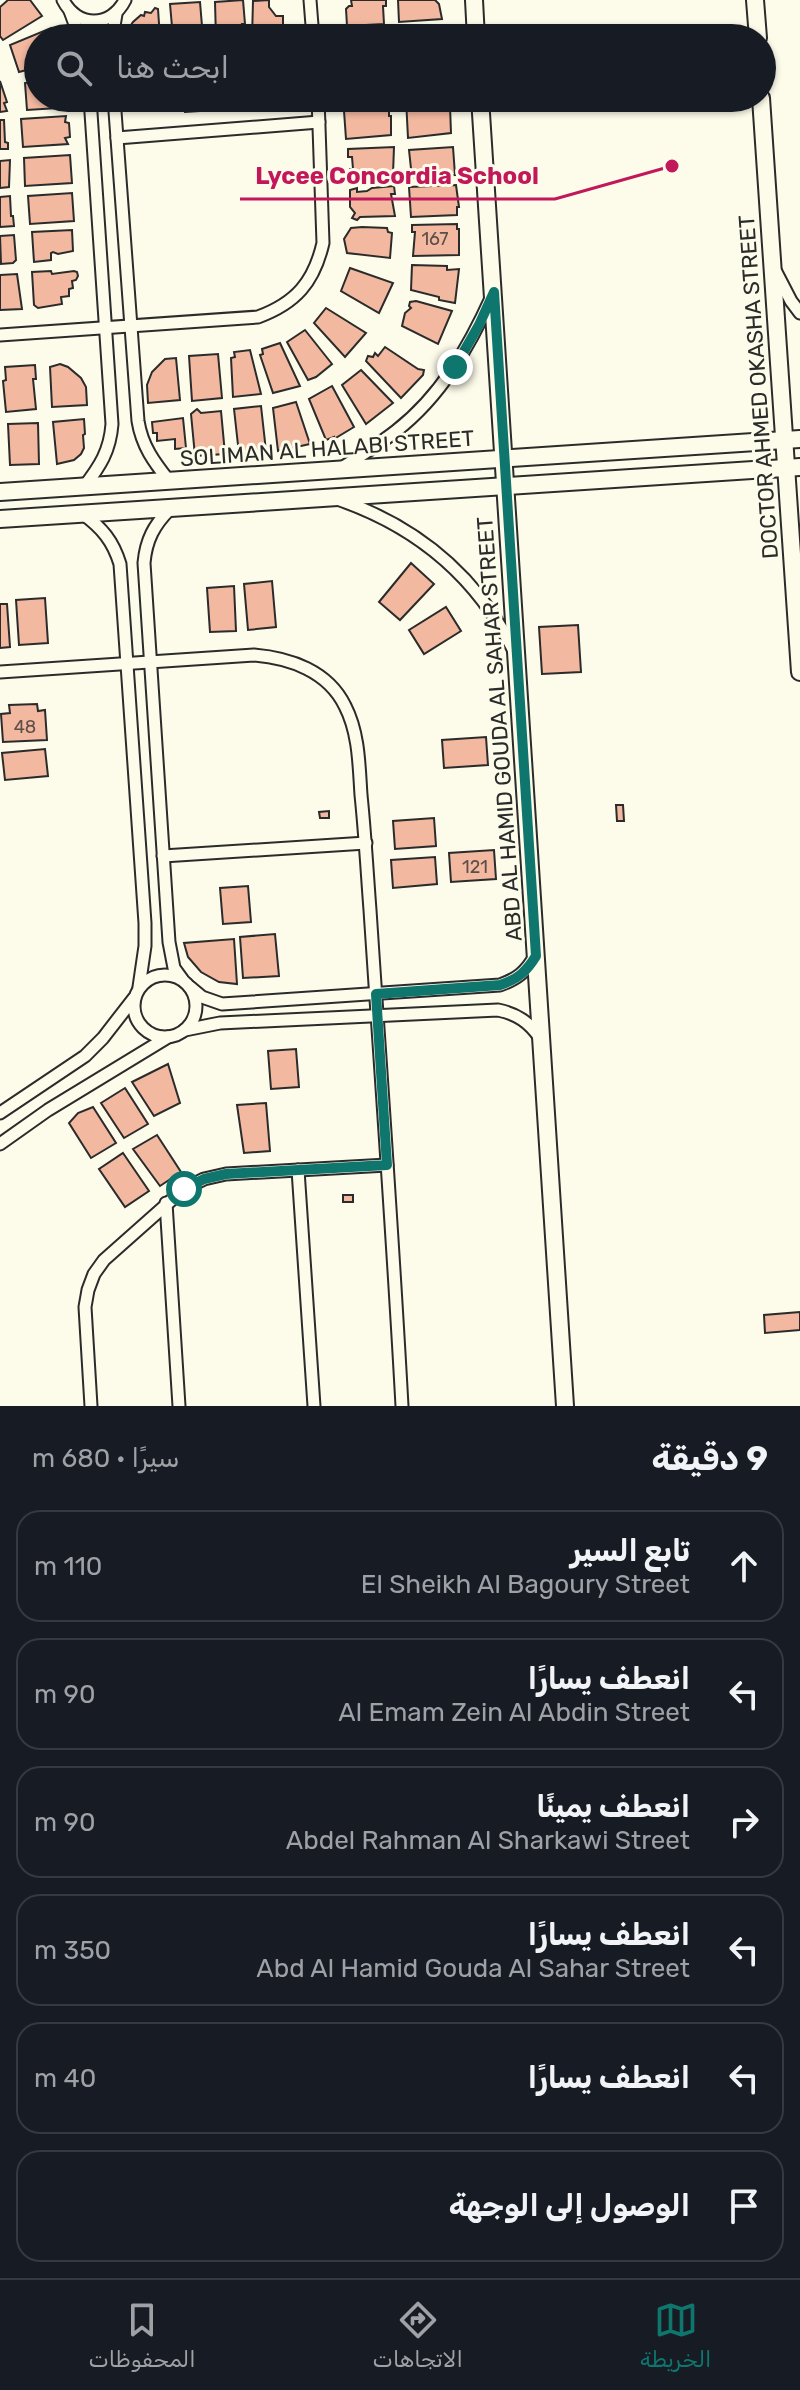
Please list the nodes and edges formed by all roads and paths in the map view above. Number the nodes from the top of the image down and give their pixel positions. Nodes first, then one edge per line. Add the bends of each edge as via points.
1 (125, 0) edge
2 (310, 0) edge
3 (755, 0) edge
4 (473, 1) edge
5 (66, 5) edge
6 (116, 14) junction
7 (74, 24) edge
8 (114, 24) edge
9 (312, 24) edge
10 (475, 24) edge
11 (757, 24) edge
12 (91, 112) edge
13 (115, 112) edge
14 (319, 112) edge
15 (481, 112) edge
16 (762, 112) edge
17 (319, 122) junction
18 (117, 138) junction
19 (771, 262) junction
20 (494, 292) junction
21 (795, 299) edge
22 (800, 313) edge
23 (131, 326) junction
24 (105, 328) junction
25 (0, 335) edge
26 (793, 439) edge
27 (504, 459) junction
28 (793, 467) edge
29 (340, 469) junction
30 (263, 475) junction
31 (169, 481) junction
32 (506, 486) junction
33 (84, 487) junction
34 (0, 492) edge
35 (336, 498) junction
36 (265, 502) junction
37 (0, 506) edge
38 (170, 509) junction
39 (83, 514) junction
40 (0, 519) edge
41 (799, 647) edge
42 (516, 655) junction
43 (151, 662) junction
44 (127, 663) junction
45 (0, 672) edge
46 (800, 672) edge
47 (366, 843) junction
48 (163, 856) junction
49 (536, 956) junction
50 (186, 983) junction
51 (136, 992) junction
52 (376, 994) junction
53 (377, 1015) junction
54 (185, 1030) junction
55 (168, 1037) junction
56 (541, 1039) junction
57 (0, 1113) edge
58 (0, 1144) edge
59 (387, 1165) junction
60 (298, 1170) junction
61 (166, 1203) junction
62 (91, 1406) edge
63 (179, 1406) edge
64 (314, 1406) edge
65 (402, 1406) edge
66 (565, 1406) edge

1 - 6 street
2 - 9 street
3 - 11 street
4 - 10 street
5 - 6 street via 92,22
5 - 7 street
6 - 8 street
12 - 24 street
13 - 18 street
14 - 17 street
15 - 20 street, ABD AL HAMID GOUDA AL SAHAR STREET
16 - 19 street, DOCTOR AHMED OKASHA STREET
17 - 18 street
17 - 23 street via 323,243 319,262 300,292 258,317
18 - 23 street
19 - 21 street
19 - 26 street, DOCTOR AHMED OKASHA STREET
20 - 27 street, ABD AL HAMID GOUDA AL SAHAR STREET
20 - 29 street via 463,354 422,408
21 - 22 street
23 - 24 street
23 - 31 street via 141,437
24 - 25 street
24 - 33 street via 111,441
26 - 27 street, SOLIMAN AL HALABI STREET
26 - 28 street, DOCTOR AHMED OKASHA STREET
27 - 29 street, SOLIMAN AL HALABI STREET
27 - 32 street, ABD AL HAMID GOUDA AL SAHAR STREET
28 - 32 street
28 - 41 street, DOCTOR AHMED OKASHA STREET
29 - 30 street, SOLIMAN AL HALABI STREET
30 - 31 street, SOLIMAN AL HALABI STREET
30 - 36 street
31 - 33 street, SOLIMAN AL HALABI STREET
32 - 35 street
32 - 42 street, ABD AL HAMID GOUDA AL SAHAR STREET
33 - 34 street, SOLIMAN AL HALABI STREET
35 - 36 street
35 - 42 street via 393,522 444,558 486,603
36 - 38 street
37 - 40 street
38 - 39 street
38 - 43 street via 145,547
39 - 40 street
39 - 44 street via 106,534 120,564
41 - 46 street, DOCTOR AHMED OKASHA STREET
42 - 49 street, ABD AL HAMID GOUDA AL SAHAR STREET
43 - 44 street
43 - 47 street via 276,657 306,668 332,688 345,705 357,739
43 - 48 street
44 - 45 street
44 - 51 street via 145,923
47 - 48 street
47 - 52 street
48 - 50 street via 170,955
49 - 52 street via 528,970 500,985
49 - 56 street, ABD AL HAMID GOUDA AL SAHAR STREET
50 - 51 street via 173,975 154,976
50 - 52 street via 202,997 222,1004
50 - 54 street via 196,1010
51 - 55 street via 133,1007 140,1026
51 - 57 street via 85,1056
52 - 53 street
53 - 54 street via 220,1023
53 - 56 street via 498,1010 523,1019
53 - 59 street
54 - 55 street
55 - 58 street
56 - 66 street, ABD AL HAMID GOUDA AL SAHAR STREET
59 - 60 street
59 - 65 street
60 - 61 street via 204,1179
60 - 64 street
61 - 62 street via 104,1260 91,1282 85,1307
61 - 63 street

